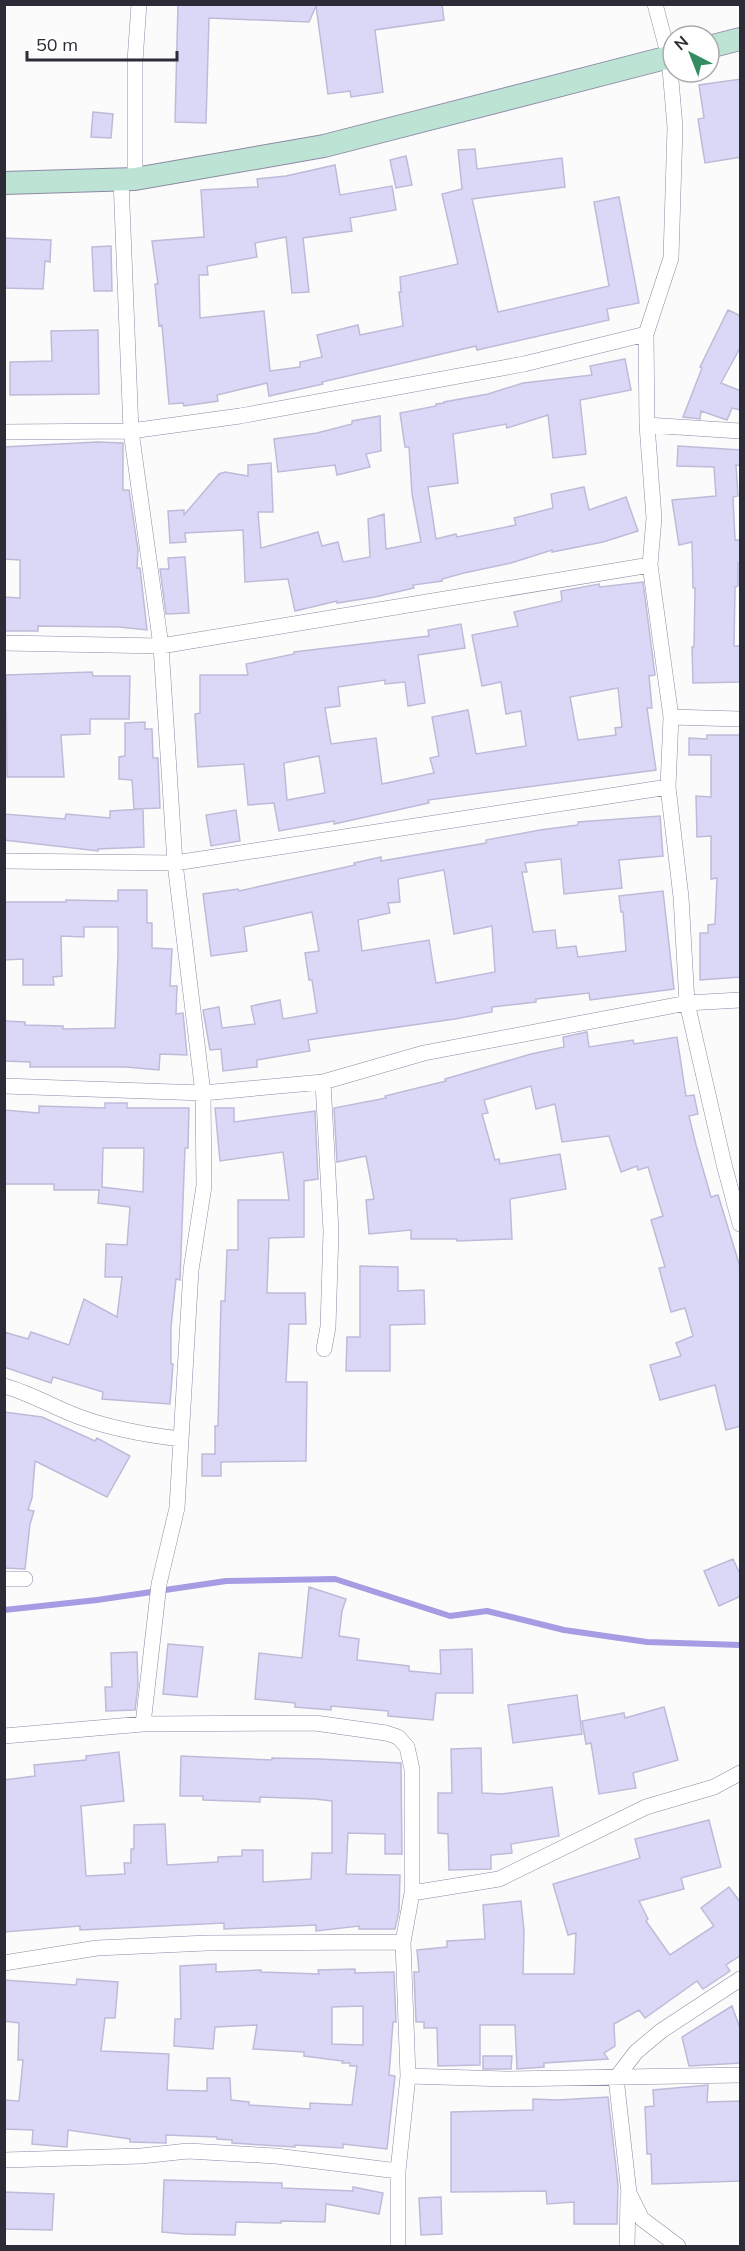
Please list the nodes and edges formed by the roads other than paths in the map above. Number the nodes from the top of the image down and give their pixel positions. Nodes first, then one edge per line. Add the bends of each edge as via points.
1 (139, 4) edge
2 (655, 4) edge
3 (661, 24) edge
4 (741, 39) edge
5 (721, 44) edge
6 (661, 59) edge
7 (673, 84) edge
8 (128, 179) junction
9 (4, 183) edge
10 (646, 334) junction
11 (647, 425) junction
12 (131, 431) junction
13 (741, 431) edge
14 (4, 432) edge
15 (650, 566) junction
16 (4, 643) edge
17 (161, 646) junction
18 (671, 717) junction
19 (741, 719) edge
20 (668, 787) junction
21 (4, 861) edge
22 (176, 863) junction
23 (741, 1000) edge
24 (687, 1003) junction
25 (322, 1082) junction
26 (4, 1086) edge
27 (203, 1093) junction
28 (741, 1224) edge
29 (324, 1349) dead end
30 (4, 1386) edge
31 (182, 1439) junction
32 (4, 1579) edge
33 (25, 1579) dead end
34 (143, 1725) junction
35 (4, 1736) edge
36 (741, 1773) edge
37 (412, 1893) junction
38 (403, 1942) junction
39 (4, 1964) edge
40 (741, 1979) edge
41 (741, 2075) edge
42 (408, 2076) junction
43 (616, 2078) junction
44 (4, 2160) edge
45 (398, 2171) junction
46 (628, 2193) junction
47 (398, 2247) edge
48 (627, 2247) edge
49 (678, 2247) edge

1 - 8 street
2 - 3 street
4 - 5 street
6 - 8 street via 324,146
7 - 10 street via 671,258
8 - 9 street
8 - 12 street
10 - 11 street
10 - 12 street via 524,364 240,416
11 - 13 street
11 - 15 street via 654,518
12 - 14 street
12 - 17 street
15 - 17 street
15 - 18 street
16 - 17 street
17 - 22 street
18 - 19 street
18 - 20 street
20 - 22 street
20 - 24 street via 681,897
21 - 22 street
22 - 27 street
23 - 24 street
24 - 25 street via 424,1053
24 - 28 street
25 - 27 street
25 - 29 street via 331,1231
26 - 27 street
27 - 31 street via 204,1186 191,1270
30 - 31 street via 132,1433
31 - 34 street via 177,1508 159,1584
32 - 33 street
34 - 35 street
34 - 37 street via 315,1724 398,1737 407,1747 412,1769
36 - 37 street via 714,1786 646,1807 499,1879
37 - 38 street
38 - 39 street via 98,1948
38 - 42 street
40 - 43 street via 661,2031 636,2052
41 - 43 street
42 - 43 street
42 - 45 street
43 - 46 street
44 - 45 street via 188,2151 276,2156
45 - 47 street
46 - 48 street
46 - 49 street via 642,2219

